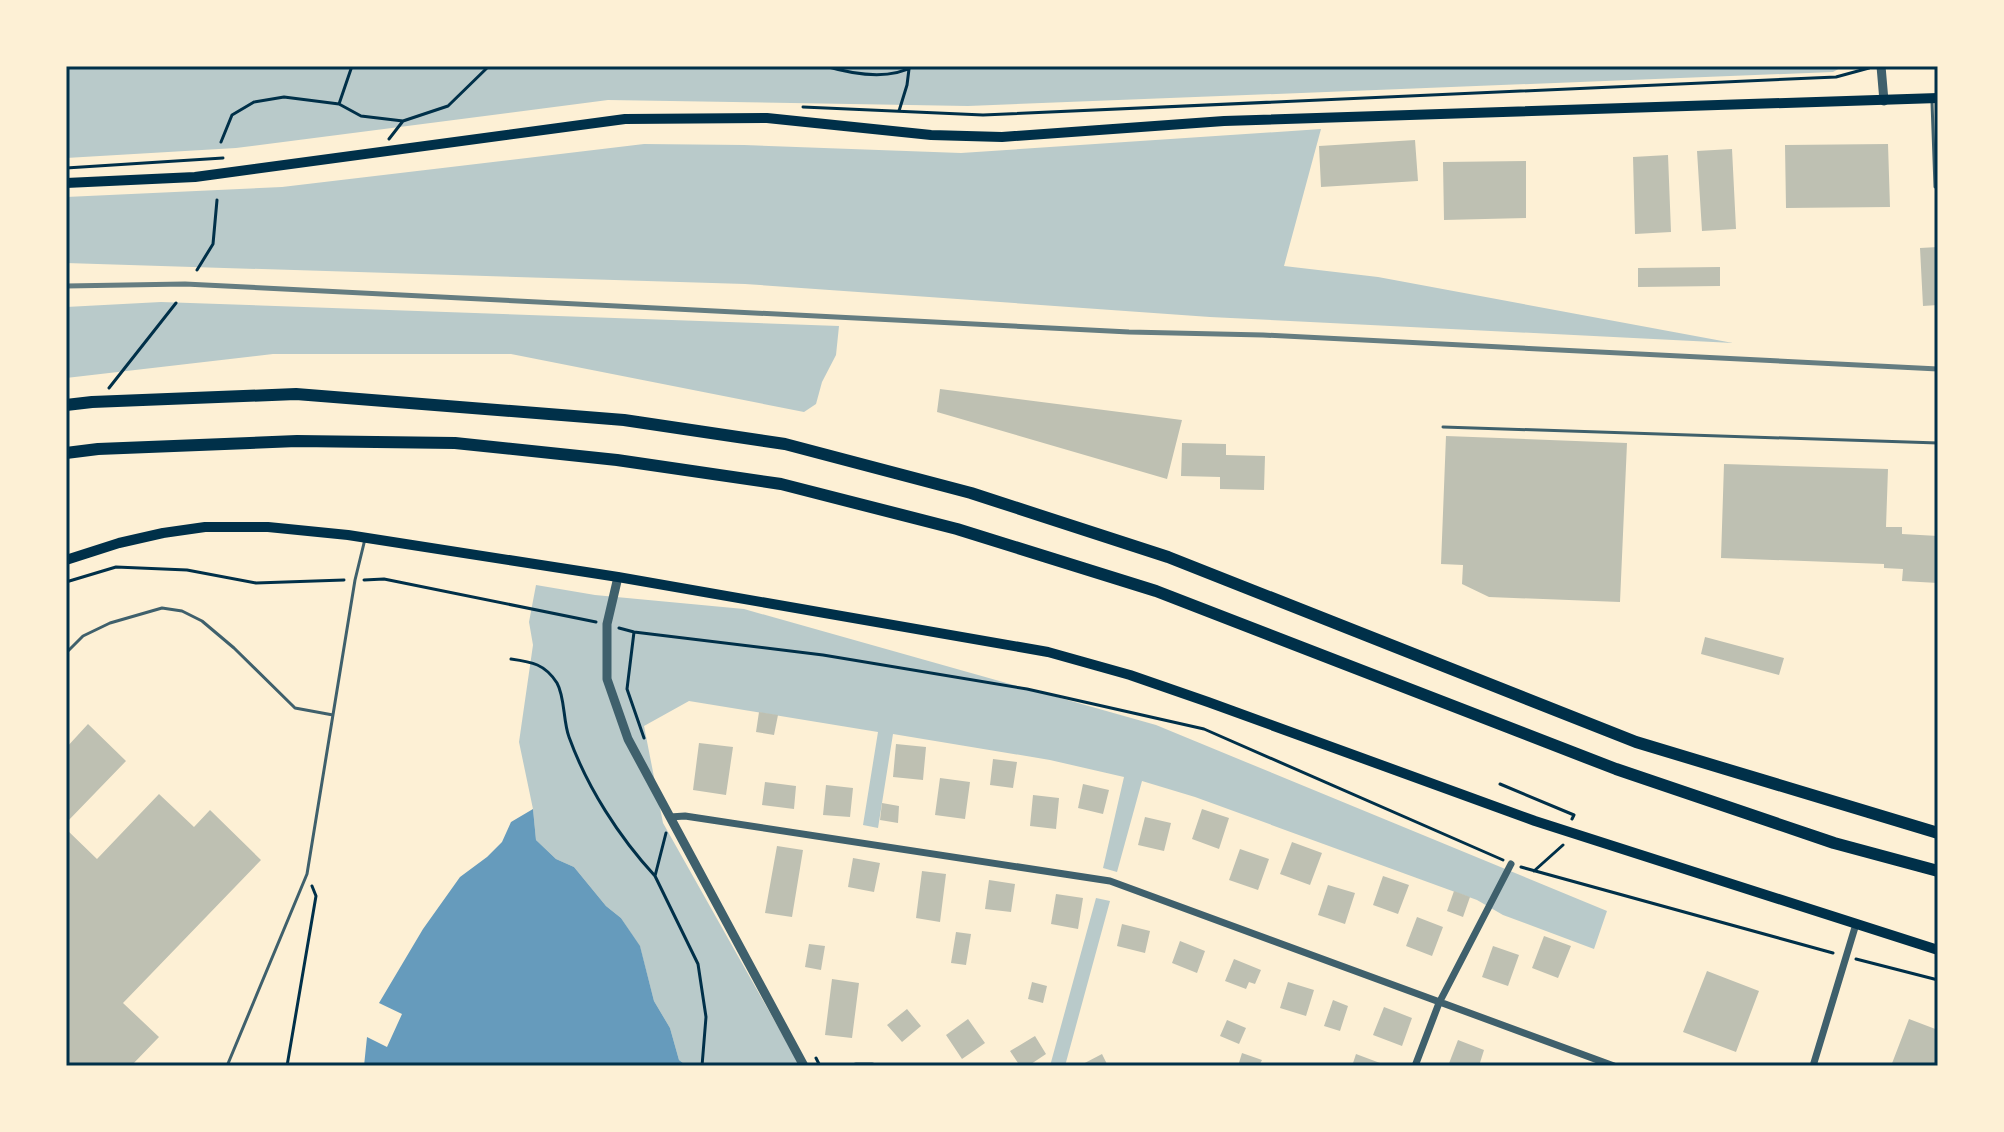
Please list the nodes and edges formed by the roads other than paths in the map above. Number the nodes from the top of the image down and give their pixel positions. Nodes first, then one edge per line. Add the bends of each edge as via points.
1 (1879, 66) edge
2 (1935, 98) edge
3 (1884, 101) junction
4 (66, 183) edge
5 (1935, 187) dead end
6 (66, 405) edge
7 (1443, 427) dead end
8 (1938, 443) edge
9 (66, 453) edge
10 (365, 537) junction
11 (66, 560) edge
12 (618, 577) junction
13 (66, 653) edge
14 (333, 715) junction
15 (670, 817) junction
16 (1938, 833) edge
17 (1511, 864) road end
18 (1938, 871) edge
19 (1856, 924) junction
20 (1938, 950) edge
21 (1439, 1003) junction
22 (227, 1066) edge
23 (804, 1066) edge
24 (856, 1066) edge
25 (872, 1066) edge
26 (1415, 1066) edge
27 (1614, 1066) edge
28 (1813, 1066) edge

1 - 3 street
2 - 3 main road
2 - 5 lane
3 - 4 main road via 1224,121 1002,137 767,118 625,119 195,177
6 - 16 highway via 296,394 624,420 785,444 971,493 1168,557 1636,742
7 - 8 lane
9 - 18 highway via 297,441 455,443 781,484 957,529 1156,591 1616,769 1834,843
10 - 11 main road via 205,527 119,543
10 - 12 main road
10 - 14 lane
12 - 15 street via 607,624 607,679 628,739
12 - 19 main road via 1048,652 1130,675 1546,824
13 - 14 lane via 83,636 110,623 162,608 182,611 234,648 295,708
14 - 22 lane via 307,874
15 - 21 street via 1110,881
15 - 23 street
17 - 21 street
19 - 20 main road
19 - 28 street
21 - 26 street
21 - 27 street
24 - 25 street

